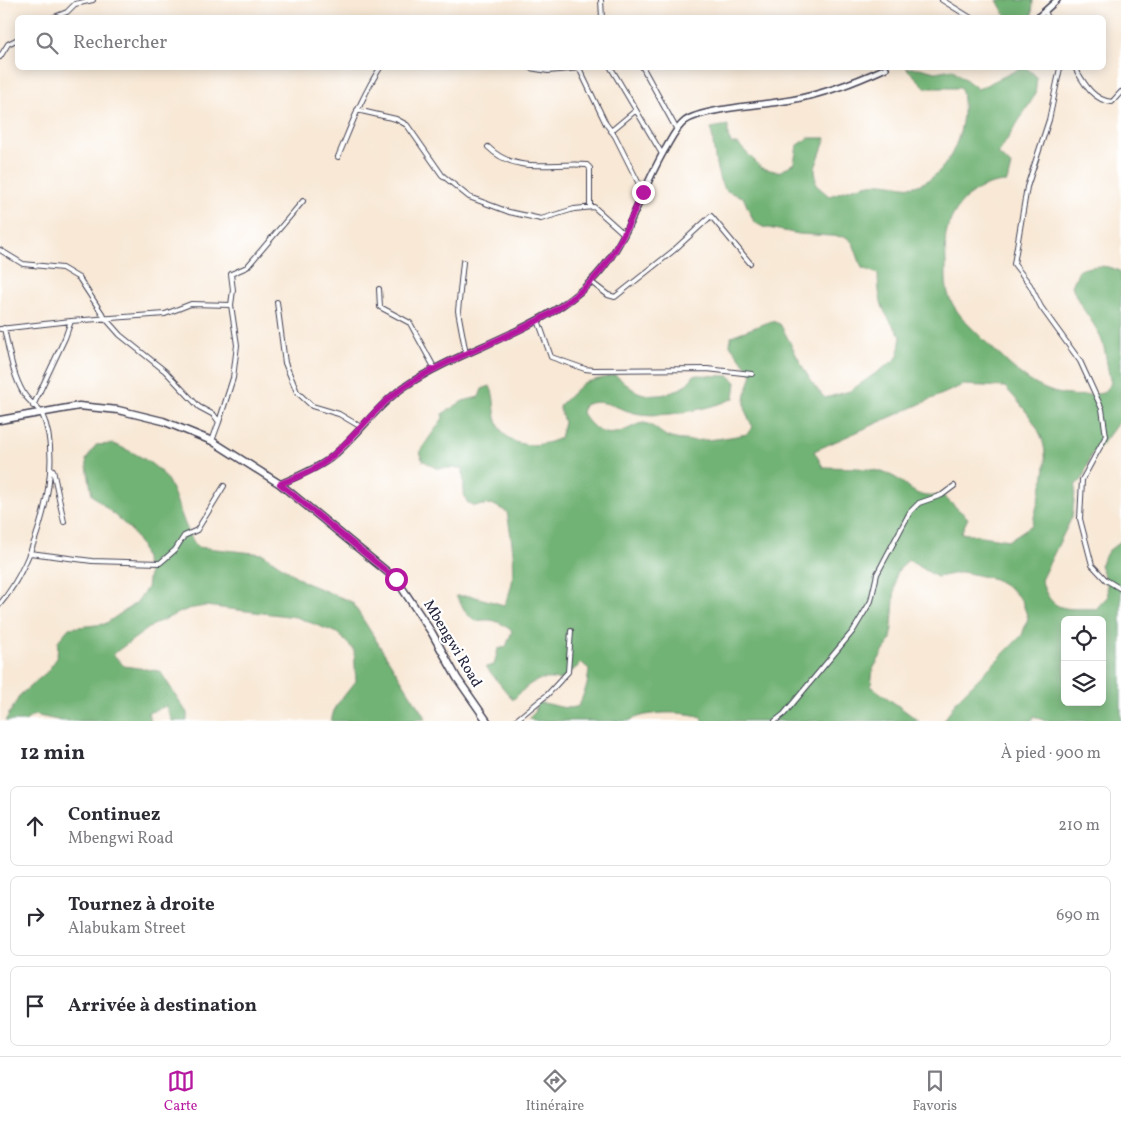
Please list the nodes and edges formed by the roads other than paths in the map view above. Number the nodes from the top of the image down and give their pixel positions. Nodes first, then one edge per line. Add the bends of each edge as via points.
1 (93, 0) edge
2 (601, 0) edge
3 (942, 0) edge
4 (1057, 0) edge
5 (1045, 11) junction
6 (60, 15) edge
7 (602, 15) edge
8 (966, 15) edge
9 (1040, 15) edge
10 (1047, 15) edge
11 (15, 40) edge
12 (0, 56) edge
13 (379, 70) edge
14 (542, 70) edge
15 (559, 70) edge
16 (581, 70) edge
17 (612, 70) edge
18 (644, 70) edge
19 (882, 70) edge
20 (1060, 70) edge
21 (1076, 70) edge
22 (1121, 92) edge
23 (358, 110) junction
24 (635, 111) junction
25 (677, 130) junction
26 (611, 131) junction
27 (488, 147) dead end
28 (662, 154) junction
29 (338, 157) dead end
30 (643, 192) junction
31 (303, 201) dead end
32 (590, 206) junction
33 (623, 233) junction
34 (0, 250) edge
35 (463, 262) dead end
36 (750, 264) dead end
37 (591, 282) junction
38 (379, 289) dead end
39 (277, 302) dead end
40 (231, 305) junction
41 (106, 318) junction
42 (71, 320) junction
43 (538, 320) junction
44 (2, 329) edge
45 (466, 354) junction
46 (435, 369) junction
47 (752, 374) dead end
48 (33, 406) junction
49 (41, 412) junction
50 (0, 420) edge
51 (219, 422) junction
52 (361, 427) junction
53 (212, 441) junction
54 (52, 468) junction
55 (280, 484) junction
56 (224, 486) dead end
57 (954, 486) dead end
58 (64, 522) dead end
59 (30, 553) junction
60 (1121, 589) edge
61 (0, 604) edge
62 (571, 631) dead end
63 (487, 721) edge
64 (515, 721) edge
65 (775, 721) edge

1 - 6 street via 75,4
2 - 7 street
3 - 8 street
4 - 5 street
5 - 9 street
5 - 10 street
11 - 12 street
13 - 23 street
14 - 15 street
16 - 26 street
17 - 24 street
18 - 25 street
19 - 25 street via 828,92 691,117
20 - 60 street via 1049,120 1027,187 1014,264 1084,368 1102,409 1106,436 1082,480 1080,519 1092,565 1106,580
21 - 22 street via 1096,96 1112,102
23 - 29 street
23 - 32 street via 396,119 407,125 442,175 469,198 541,219
24 - 26 street
24 - 28 street
25 - 28 street
26 - 30 street
27 - 32 street via 496,155 524,165 543,168 587,166 590,168
28 - 30 street
30 - 33 street
31 - 40 street via 247,267 230,274
32 - 33 street
33 - 37 street via 609,260
34 - 41 street via 23,264 46,265 72,273 79,278
35 - 45 street via 458,311
36 - 37 street via 711,216 615,297
37 - 43 street
38 - 46 street via 380,307 410,323
39 - 52 street via 285,363 297,392 312,406 339,414
40 - 41 street via 194,304 165,314
40 - 51 street via 237,345 233,378
41 - 42 street
41 - 51 street via 120,335 165,370 199,407 214,415
42 - 44 street
42 - 48 street
43 - 45 street
43 - 47 street via 551,357 585,369 707,369
44 - 48 street via 14,370
45 - 46 street
46 - 52 street via 394,394
48 - 49 street
49 - 50 main road, Mbengwi Road
49 - 53 main road, Mbengwi Road via 79,406 118,410 163,420
49 - 54 street
51 - 53 street
52 - 55 street via 328,459
53 - 55 main road, Mbengwi Road
54 - 58 street
54 - 59 street
55 - 63 main road, Mbengwi Road via 396,579
56 - 59 street via 197,530 184,536 175,550 160,563 92,561
57 - 65 street via 942,495 919,503 910,512 877,574 871,601 853,631
59 - 61 street via 26,565
62 - 64 street via 568,672 547,695

